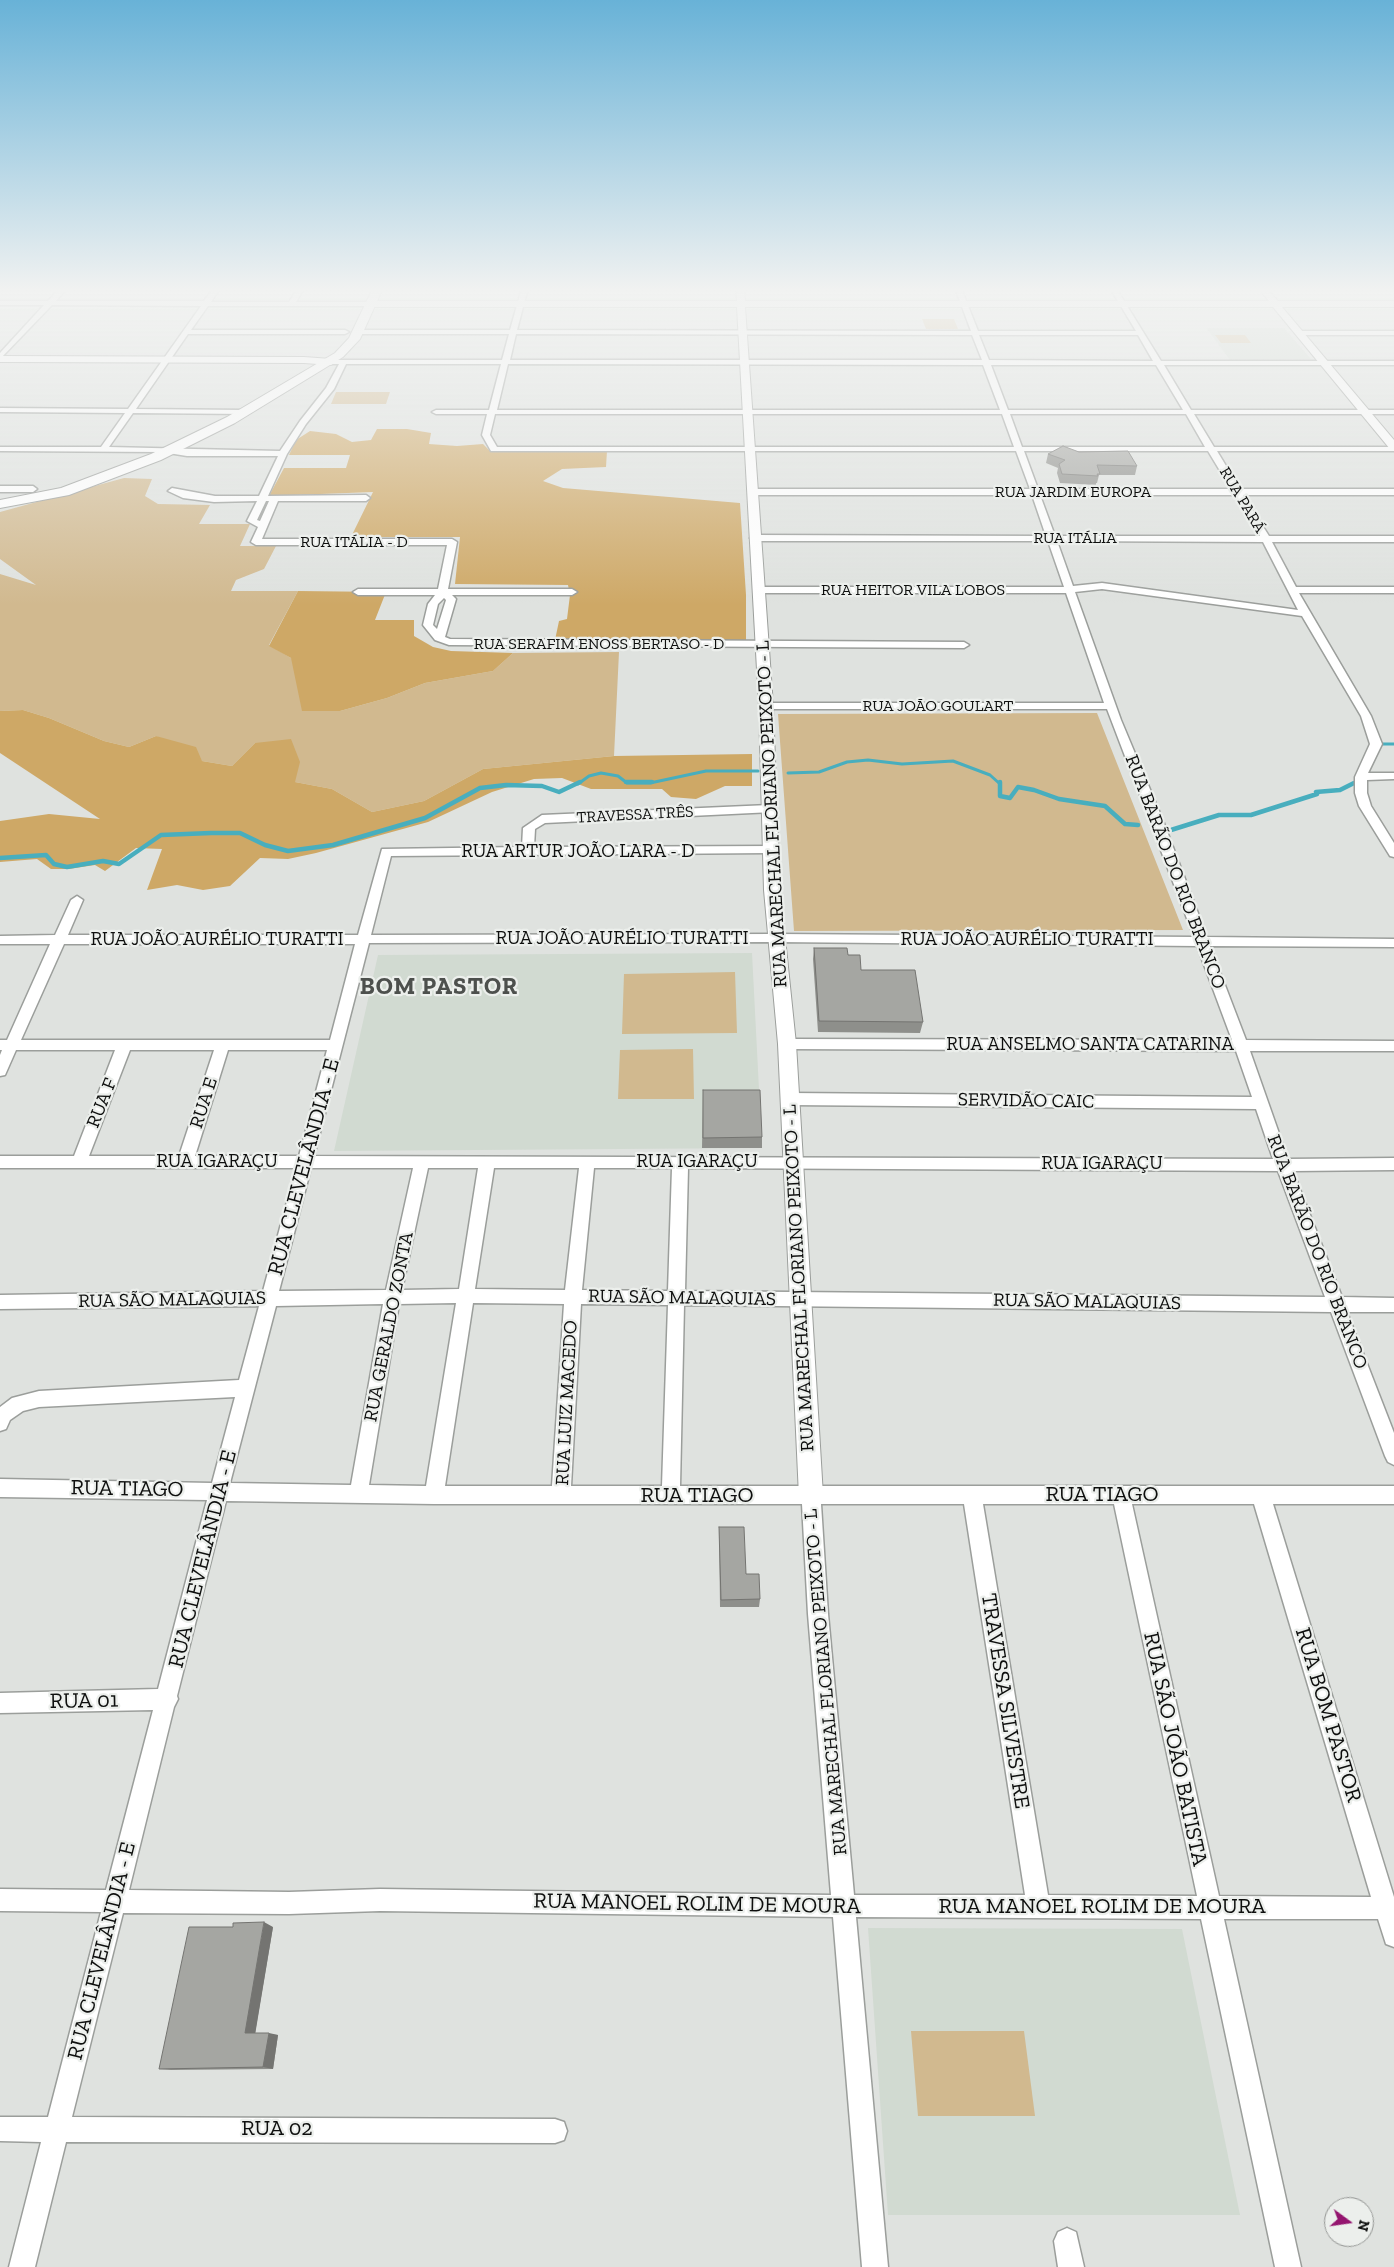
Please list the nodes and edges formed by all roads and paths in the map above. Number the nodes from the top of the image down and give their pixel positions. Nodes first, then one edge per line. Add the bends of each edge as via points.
1 (142, 394) edge
2 (274, 394) edge
3 (326, 394) edge
4 (497, 394) edge
5 (747, 394) edge
6 (998, 394) edge
7 (1178, 394) edge
8 (1355, 394) edge
9 (0, 410) edge
10 (131, 410) junction
11 (241, 412) junction
12 (436, 412) dead end
13 (491, 412) junction
14 (748, 412) junction
15 (1005, 412) junction
16 (1189, 412) junction
17 (1370, 412) junction
18 (1394, 412) edge
19 (1394, 434) edge
20 (1394, 448) edge
21 (0, 449) edge
22 (104, 449) junction
23 (750, 449) junction
24 (1019, 449) junction
25 (1211, 449) junction
26 (166, 450) junction
27 (283, 454) junction
28 (0, 489) edge
29 (172, 491) dead end
30 (753, 492) junction
31 (1035, 492) junction
32 (1237, 492) junction
33 (1394, 492) edge
34 (31, 494) junction
35 (264, 495) junction
36 (275, 498) junction
37 (366, 498) dead end
38 (0, 500) edge
39 (0, 504) edge
40 (263, 526) junction
41 (755, 538) junction
42 (1050, 538) junction
43 (1266, 539) junction
44 (1394, 539) edge
45 (759, 590) junction
46 (1068, 590) junction
47 (1292, 590) junction
48 (1394, 590) edge
49 (358, 592) dead end
50 (443, 592) junction
51 (572, 592) dead end
52 (1305, 614) junction
53 (439, 638) junction
54 (761, 645) junction
55 (964, 645) dead end
56 (766, 706) junction
57 (1111, 706) junction
58 (1394, 776) edge
59 (1361, 777) junction
60 (768, 809) junction
61 (770, 849) junction
62 (528, 851) junction
63 (386, 852) joint
64 (1394, 853) edge
65 (77, 900) dead end
66 (777, 938) junction
67 (0, 940) edge
68 (59, 940) junction
69 (364, 940) junction
70 (1202, 942) junction
71 (1394, 943) edge
72 (125, 1044) junction
73 (223, 1044) junction
74 (787, 1044) junction
75 (6, 1045) edge
76 (337, 1045) junction
77 (1241, 1046) junction
78 (1394, 1046) edge
79 (0, 1071) edge
80 (790, 1099) junction
81 (1262, 1104) junction
82 (0, 1162) edge
83 (78, 1162) junction
84 (185, 1162) junction
85 (306, 1162) junction
86 (422, 1162) junction
87 (488, 1162) junction
88 (587, 1162) junction
89 (680, 1162) junction
90 (793, 1162) junction
91 (1394, 1164) edge
92 (1283, 1166) junction
93 (465, 1296) junction
94 (573, 1297) junction
95 (392, 1298) junction
96 (269, 1299) junction
97 (799, 1299) junction
98 (675, 1300) junction
99 (0, 1302) edge
100 (1336, 1305) junction
101 (1394, 1305) edge
102 (247, 1388) junction
103 (0, 1423) edge
104 (1394, 1456) edge
105 (0, 1488) edge
106 (219, 1490) junction
107 (359, 1492) junction
108 (434, 1495) junction
109 (561, 1495) junction
110 (1121, 1495) junction
111 (1261, 1495) junction
112 (1394, 1495) edge
113 (670, 1496) junction
114 (811, 1496) junction
115 (972, 1496) junction
116 (168, 1699) junction
117 (0, 1702) edge
118 (0, 1900) edge
119 (114, 1902) junction
120 (844, 1906) junction
121 (1038, 1906) junction
122 (1209, 1907) junction
123 (1390, 1908) edge
124 (1394, 1936) edge
125 (58, 2128) junction
126 (0, 2129) edge
127 (555, 2130) dead end
128 (1067, 2241) dead end
129 (22, 2267) edge
130 (875, 2267) edge
131 (1071, 2267) edge
132 (1288, 2267) edge

1 - 10 street
2 - 11 main road
3 - 27 street
4 - 13 street
5 - 14 street, RUA MARECHAL FLORIANO PEIXOTO - L
6 - 15 street, RUA BARÃO DO RIO BRANCO
7 - 16 street, RUA PARÁ
8 - 17 street
9 - 10 street
10 - 11 street
10 - 22 street
11 - 26 main road
12 - 13 street
13 - 14 street
13 - 23 street via 486,435 494,449
14 - 15 street
14 - 23 street, RUA MARECHAL FLORIANO PEIXOTO - L
15 - 16 street
15 - 24 street, RUA BARÃO DO RIO BRANCO
16 - 17 street
16 - 25 street, RUA PARÁ
17 - 18 street
17 - 19 street
17 - 20 street
20 - 25 street
21 - 22 street
22 - 26 street
23 - 24 street
23 - 30 street, RUA MARECHAL FLORIANO PEIXOTO - L
24 - 25 street
24 - 31 street, RUA BARÃO DO RIO BRANCO
25 - 32 street, RUA PARÁ
26 - 27 street
26 - 34 main road
27 - 35 street
28 - 34 street
29 - 35 street via 204,496
30 - 31 street, RUA JARDIM EUROPA
30 - 41 street, RUA MARECHAL FLORIANO PEIXOTO - L
31 - 32 street, RUA JARDIM EUROPA
31 - 42 street, RUA BARÃO DO RIO BRANCO
32 - 33 street, RUA JARDIM EUROPA
32 - 43 street, RUA PARÁ
34 - 38 main road
34 - 39 main road
35 - 36 street
35 - 40 street via 252,521
36 - 37 street
36 - 40 street
40 - 50 street, RUA ITÁLIA - D via 256,542 452,542
41 - 42 street, RUA ITÁLIA
41 - 45 street, RUA MARECHAL FLORIANO PEIXOTO - L
42 - 43 street, RUA ITÁLIA
42 - 46 street, RUA BARÃO DO RIO BRANCO
43 - 44 street, RUA ITÁLIA
43 - 47 street, RUA PARÁ
45 - 46 street, RUA HEITOR VILA LOBOS
45 - 54 street, RUA MARECHAL FLORIANO PEIXOTO - L
46 - 52 street, RUA HEITOR VILA LOBOS via 1102,586
46 - 57 street, RUA BARÃO DO RIO BRANCO
47 - 48 street
47 - 52 street, RUA PARÁ
49 - 50 street
50 - 51 street
50 - 53 street via 451,599
50 - 53 street via 433,604 428,625
52 - 59 street, RUA PARÁ via 1366,716 1376,744
53 - 54 street, RUA SERAFIM ENOSS BERTASO - D via 471,643
54 - 55 street, RUA SERAFIM ENOSS BERTASO - D
54 - 56 street, RUA MARECHAL FLORIANO PEIXOTO - L
56 - 57 street, RUA JOÃO GOULART
56 - 60 street, RUA MARECHAL FLORIANO PEIXOTO - L
57 - 70 street, RUA BARÃO DO RIO BRANCO
58 - 59 street
59 - 64 street via 1365,806
60 - 61 street, RUA MARECHAL FLORIANO PEIXOTO - L
60 - 62 street, TRAVESSA TRÊS via 542,819 529,828
61 - 62 street, RUA ARTUR JOÃO LARA - D
61 - 66 street, RUA MARECHAL FLORIANO PEIXOTO - L
62 - 63 street, RUA ARTUR JOÃO LARA - D
63 - 69 street, RUA CLEVELÂNDIA - E
65 - 68 street
66 - 69 street, RUA JOÃO AURÉLIO TURATTI
66 - 70 street, RUA JOÃO AURÉLIO TURATTI
66 - 74 street, RUA MARECHAL FLORIANO PEIXOTO - L
67 - 68 street, RUA JOÃO AURÉLIO TURATTI
68 - 69 street, RUA JOÃO AURÉLIO TURATTI
68 - 75 street
69 - 76 street, RUA CLEVELÂNDIA - E
70 - 71 street, RUA JOÃO AURÉLIO TURATTI
70 - 77 street, RUA BARÃO DO RIO BRANCO
72 - 73 street
72 - 75 street
72 - 83 street, RUA F
73 - 76 street
73 - 84 street, RUA E
74 - 77 street, RUA ANSELMO SANTA CATARINA
74 - 80 street, RUA MARECHAL FLORIANO PEIXOTO - L
75 - 79 street
76 - 85 street, RUA CLEVELÂNDIA - E
77 - 78 street, RUA ANSELMO SANTA CATARINA
77 - 81 street, RUA BARÃO DO RIO BRANCO
80 - 81 street, SERVIDÃO CAIC
80 - 90 street, RUA MARECHAL FLORIANO PEIXOTO - L
81 - 92 street, RUA BARÃO DO RIO BRANCO
82 - 83 street, RUA IGARAÇU
83 - 84 street, RUA IGARAÇU
84 - 85 street, RUA IGARAÇU
85 - 86 street, RUA IGARAÇU
85 - 96 street, RUA CLEVELÂNDIA - E
86 - 87 street, RUA IGARAÇU
86 - 95 street, RUA GERALDO ZONTA
87 - 88 street, RUA IGARAÇU
87 - 93 street
88 - 89 street, RUA IGARAÇU
88 - 94 street, RUA LUIZ MACEDO
89 - 90 street, RUA IGARAÇU
89 - 98 street
90 - 92 street, RUA IGARAÇU
90 - 97 street, RUA MARECHAL FLORIANO PEIXOTO - L
91 - 92 street, RUA IGARAÇU
92 - 100 street, RUA BARÃO DO RIO BRANCO
93 - 94 street, RUA SÃO MALAQUIAS
93 - 95 street, RUA SÃO MALAQUIAS
93 - 108 street
94 - 98 street, RUA SÃO MALAQUIAS
94 - 109 street, RUA LUIZ MACEDO
95 - 96 street, RUA SÃO MALAQUIAS
95 - 107 street, RUA GERALDO ZONTA
96 - 99 street, RUA SÃO MALAQUIAS
96 - 102 street, RUA CLEVELÂNDIA - E
97 - 98 street, RUA SÃO MALAQUIAS
97 - 100 street, RUA SÃO MALAQUIAS
97 - 114 street, RUA MARECHAL FLORIANO PEIXOTO - L
98 - 113 street
100 - 101 street, RUA SÃO MALAQUIAS
100 - 104 street, RUA BARÃO DO RIO BRANCO
102 - 103 street via 39,1399 18,1404 4,1414
102 - 106 street, RUA CLEVELÂNDIA - E
105 - 106 street, RUA TIAGO
106 - 107 street, RUA TIAGO
106 - 116 street, RUA CLEVELÂNDIA - E
107 - 108 street, RUA TIAGO
108 - 109 street, RUA TIAGO
109 - 113 street, RUA TIAGO
110 - 111 street, RUA TIAGO
110 - 115 street, RUA TIAGO
110 - 122 street, RUA SÃO JOÃO BATISTA
111 - 112 street, RUA TIAGO
111 - 123 street, RUA BOM PASTOR
113 - 114 street, RUA TIAGO
114 - 115 street, RUA TIAGO
114 - 120 street, RUA MARECHAL FLORIANO PEIXOTO - L
115 - 121 street, TRAVESSA SILVESTRE
116 - 117 street, RUA 01
116 - 119 street, RUA CLEVELÂNDIA - E
118 - 119 street, RUA MANOEL ROLIM DE MOURA
119 - 120 street, RUA MANOEL ROLIM DE MOURA via 380,1900
119 - 125 street, RUA CLEVELÂNDIA - E
120 - 121 street, RUA MANOEL ROLIM DE MOURA
120 - 130 street, RUA MARECHAL FLORIANO PEIXOTO - L
121 - 122 street, RUA MANOEL ROLIM DE MOURA
122 - 123 street, RUA MANOEL ROLIM DE MOURA
122 - 132 street, RUA SÃO JOÃO BATISTA
123 - 124 street, RUA BOM PASTOR
125 - 126 street, RUA 02
125 - 127 street, RUA 02
125 - 129 street, RUA CLEVELÂNDIA - E
128 - 131 street

